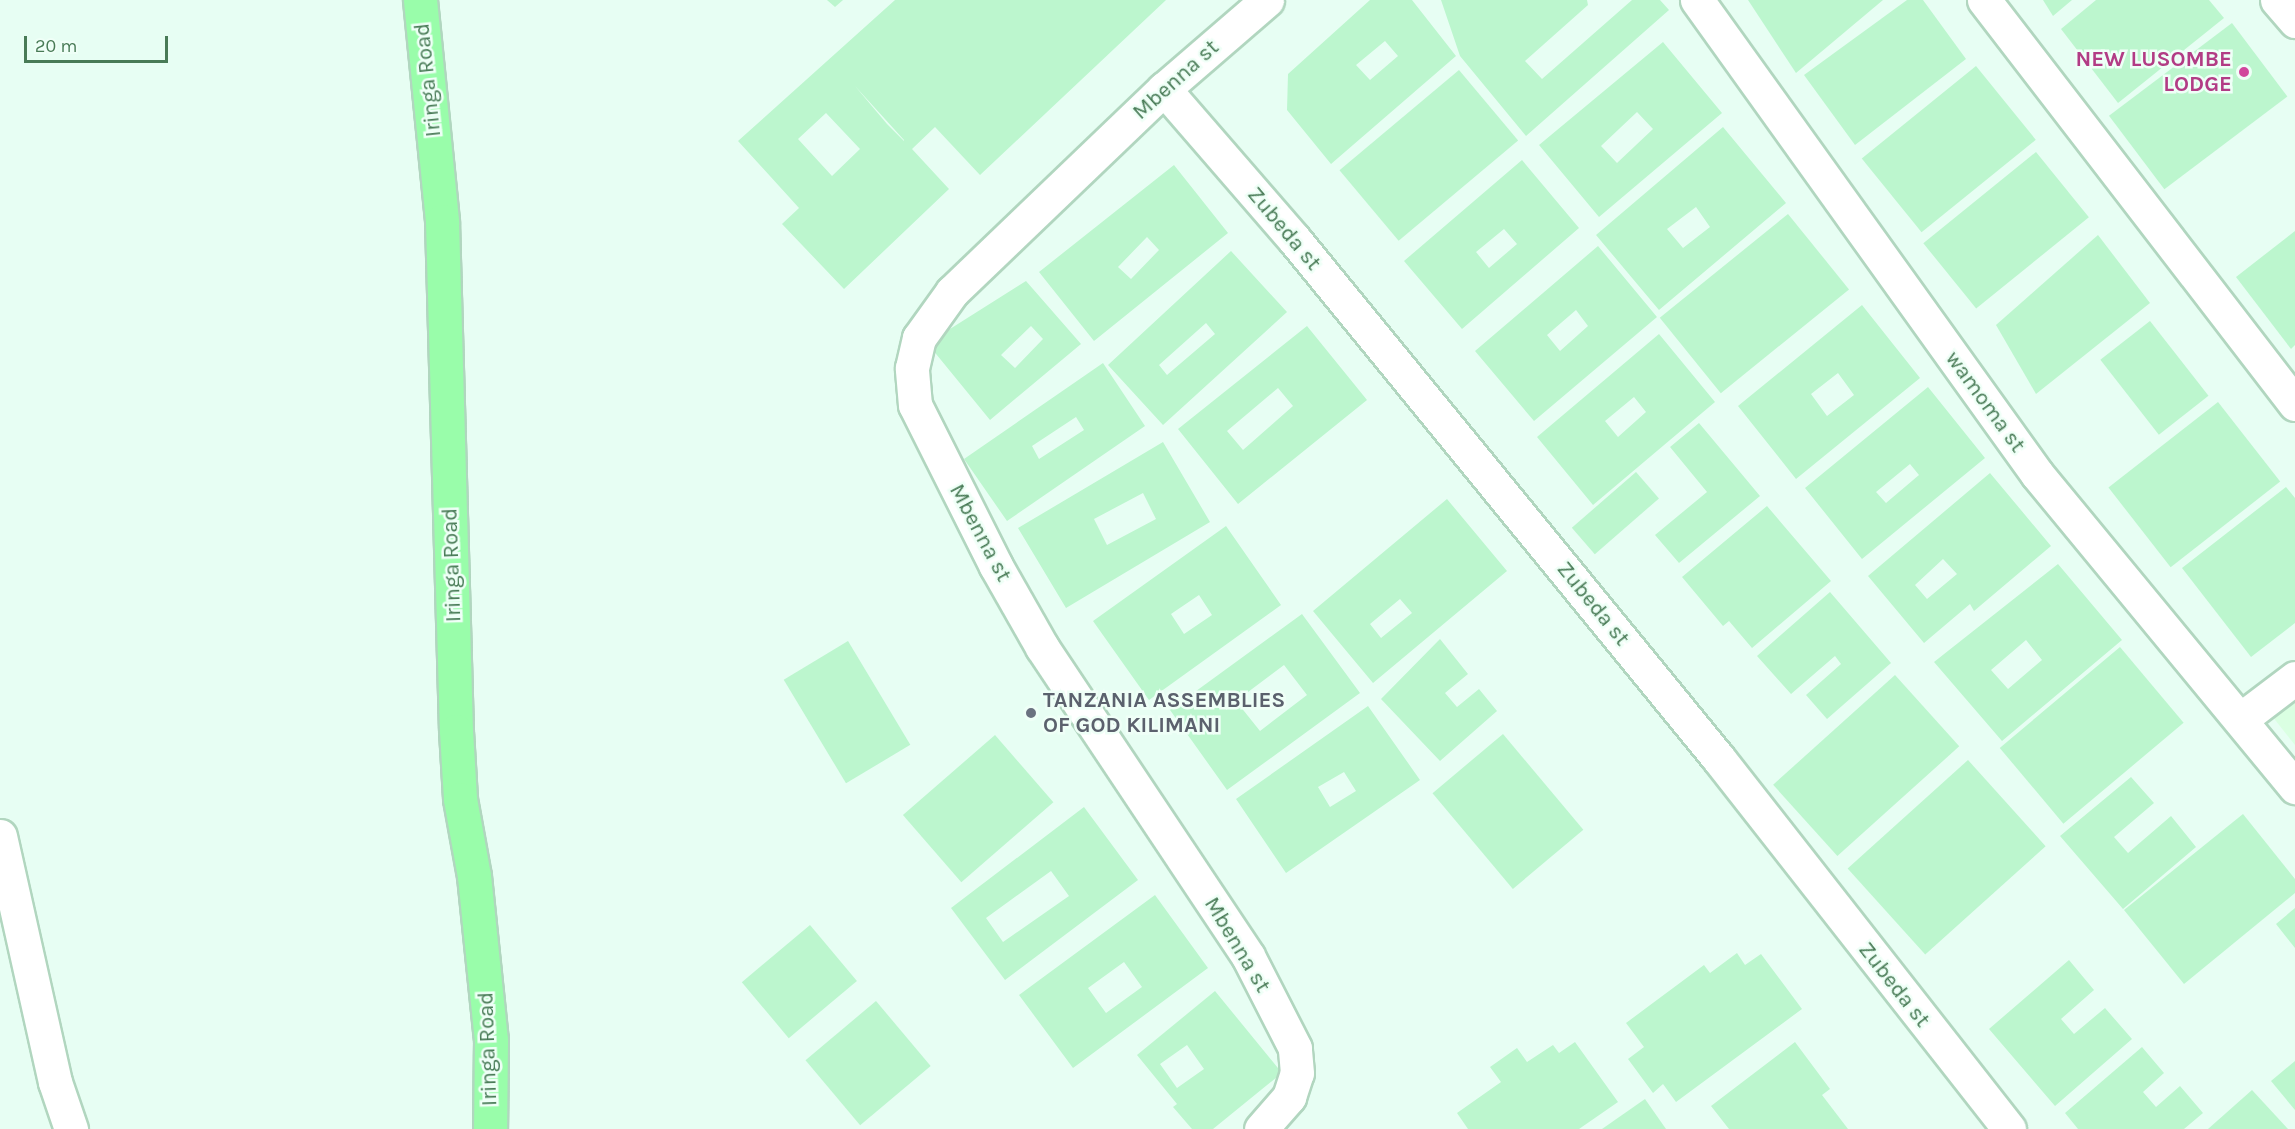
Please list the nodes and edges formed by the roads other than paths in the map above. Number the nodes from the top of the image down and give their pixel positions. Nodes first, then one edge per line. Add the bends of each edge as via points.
1 (420, 0) edge
2 (1267, 0) edge
3 (1697, 0) edge
4 (1984, 0) edge
5 (2277, 0) edge
6 (2295, 21) edge
7 (1164, 89) junction
8 (2295, 404) edge
9 (2295, 678) edge
10 (2241, 719) junction
11 (2295, 787) edge
12 (0, 836) edge
13 (71, 1129) edge
14 (490, 1129) edge
15 (1261, 1129) edge
16 (2009, 1129) edge

1 - 14 highway, Iringa Road via 442,221 460,799 474,876 491,1040
2 - 7 street, Mbenna st
3 - 10 street, wamoma st via 2037,474
4 - 8 street
5 - 6 street
7 - 15 street, Mbenna st via 951,292 919,338 912,369 915,405 970,520 1042,647 1248,956 1295,1048 1298,1072 1289,1097
7 - 16 street, Zubeda st via 1294,239 1711,750
9 - 10 street
10 - 11 street, wamoma st
12 - 13 street via 55,1082

